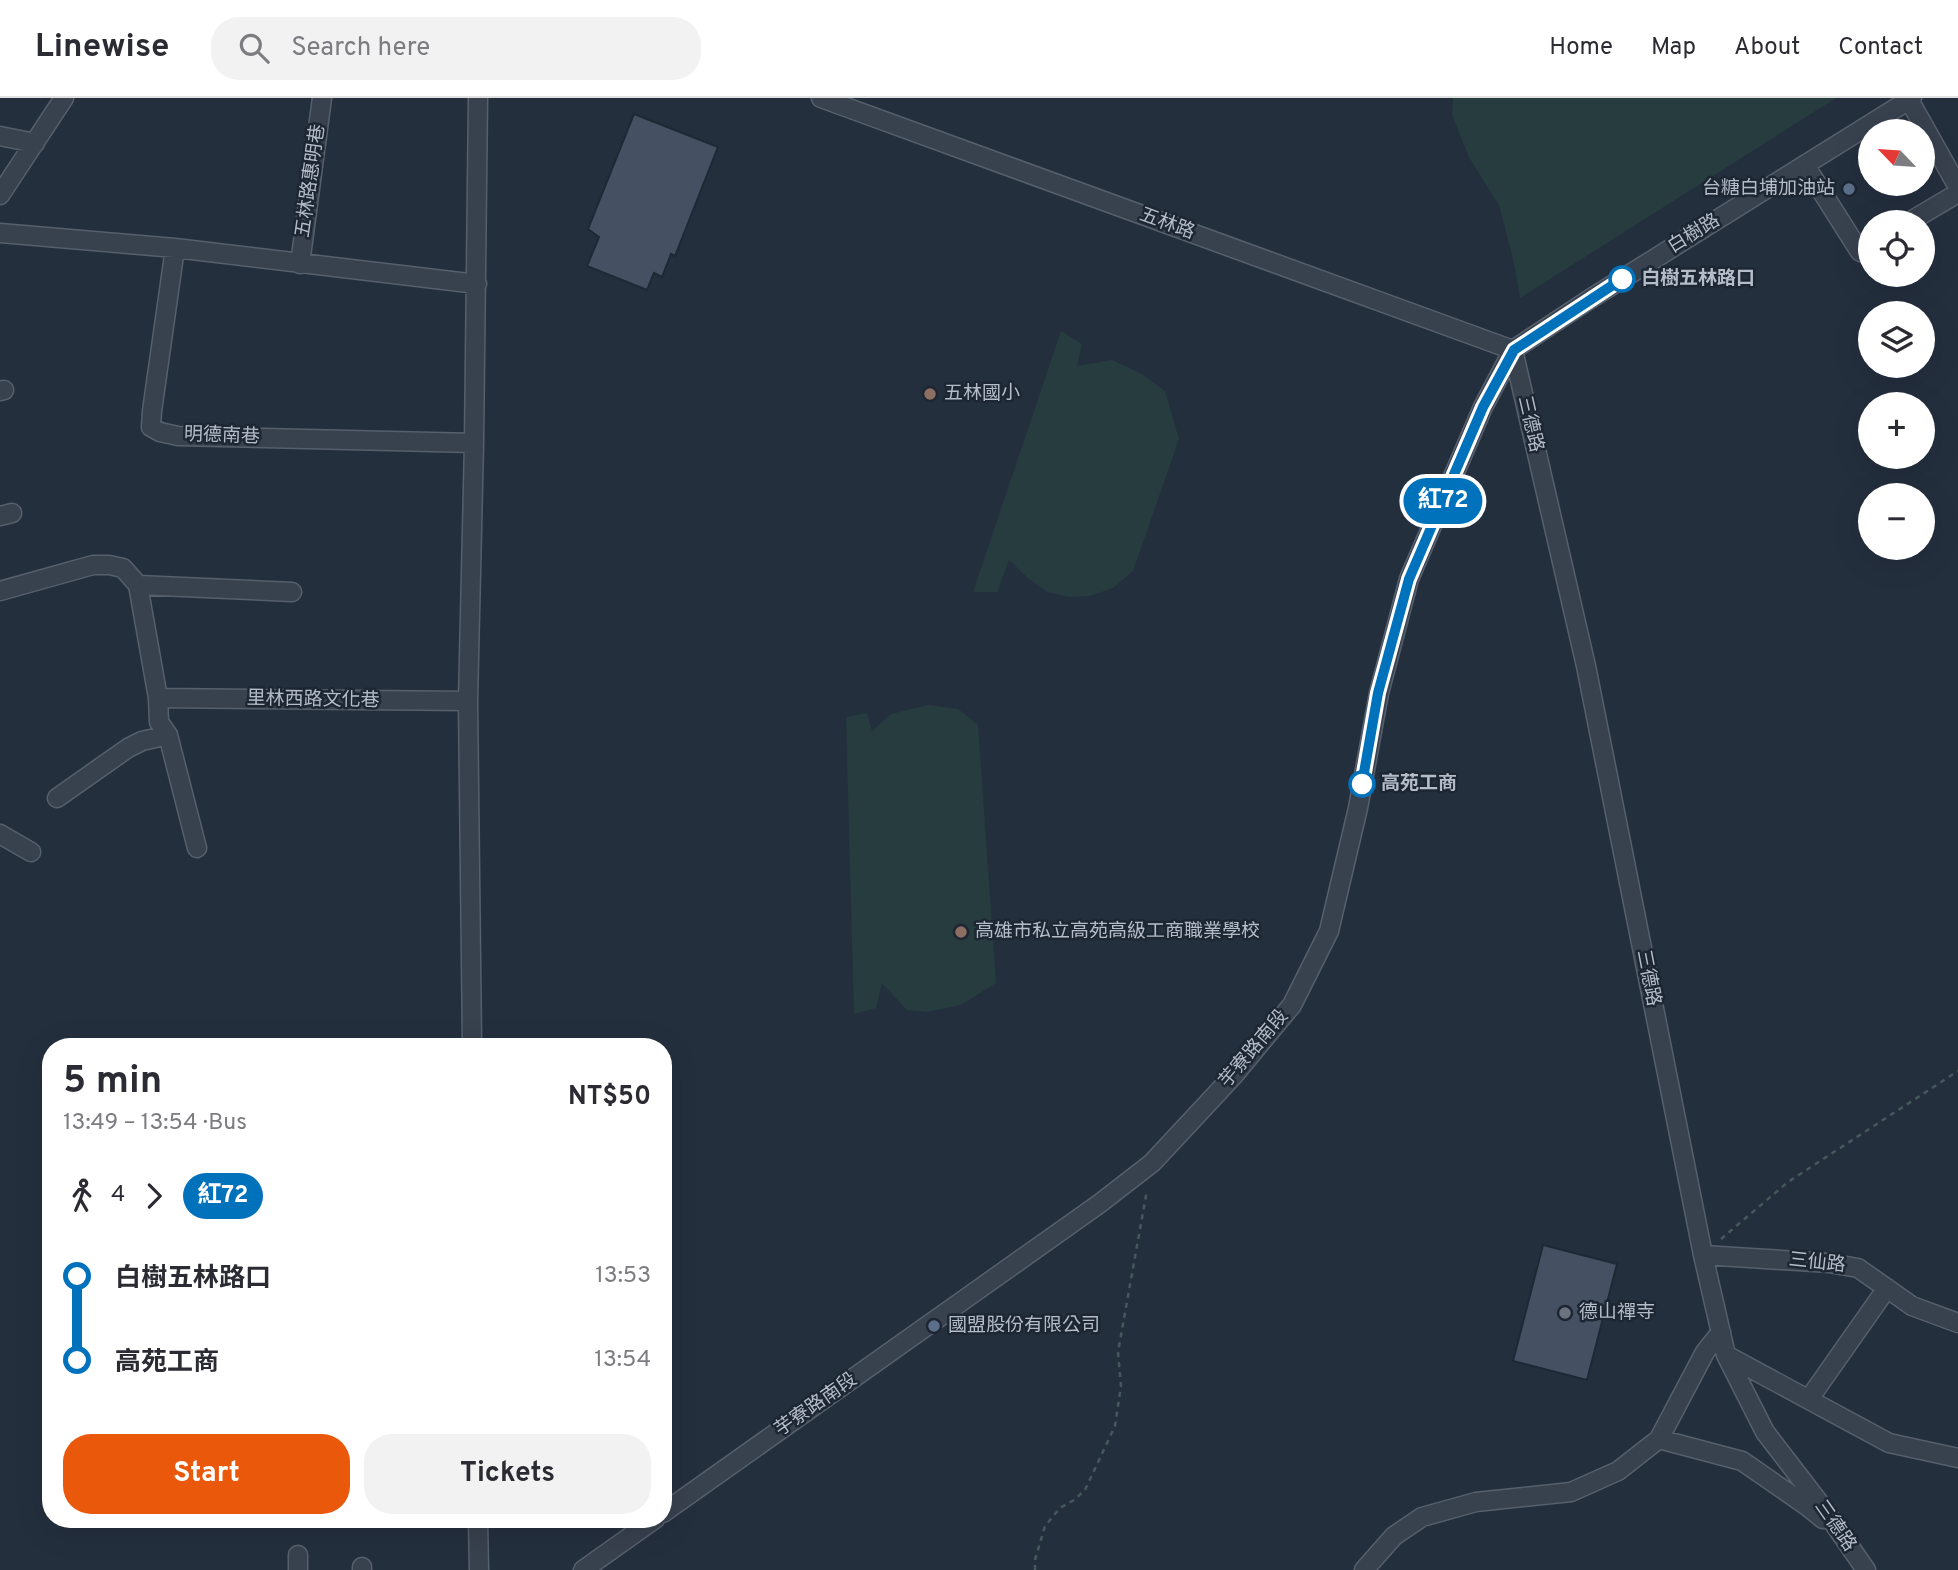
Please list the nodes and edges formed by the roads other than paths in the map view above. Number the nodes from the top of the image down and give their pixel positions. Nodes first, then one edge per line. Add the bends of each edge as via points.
1 (64, 98) edge
2 (322, 98) edge
3 (478, 98) edge
4 (821, 98) edge
5 (1910, 99) edge
6 (0, 136) edge
7 (35, 143) junction
8 (1805, 165) junction
9 (1958, 187) edge
10 (1958, 193) edge
11 (0, 195) edge
12 (1929, 210) edge
13 (0, 233) edge
14 (175, 248) junction
15 (1858, 249) edge
16 (300, 264) junction
17 (477, 284) junction
18 (1514, 350) junction
19 (474, 443) junction
20 (138, 585) junction
21 (0, 591) edge
22 (292, 592) dead end
23 (158, 698) junction
24 (468, 701) junction
25 (168, 735) junction
26 (57, 798) dead end
27 (0, 834) edge
28 (197, 848) dead end
29 (32, 852) dead end
30 (472, 1038) edge
31 (1703, 1255) junction
32 (1887, 1288) junction
33 (1958, 1324) edge
34 (1721, 1332) junction
35 (1726, 1355) junction
36 (1809, 1399) junction
37 (1660, 1439) junction
38 (1958, 1458) edge
39 (672, 1507) edge
40 (478, 1528) edge
41 (642, 1528) edge
42 (1843, 1537) junction
43 (479, 1570) edge
44 (583, 1570) edge
45 (1364, 1570) edge
46 (1866, 1570) edge

1 - 7 street
2 - 16 street, 五林路惠明巷
3 - 17 street
4 - 18 street, 五林路
5 - 8 street, 白樹路
5 - 9 street
6 - 7 street
7 - 11 street
8 - 15 street
8 - 18 street, 白樹路
10 - 12 street
13 - 14 street
14 - 16 street
14 - 19 street, 明德南巷 via 151,427 178,436
16 - 17 street
17 - 19 street
18 - 31 street, 三德路 via 1586,666
18 - 39 street, 芋寮路南段 via 1483,407 1409,579 1378,693 1358,808 1329,931 1292,1004 1152,1163
19 - 24 street
20 - 21 street via 123,568 93,565
20 - 22 street
20 - 23 street
23 - 24 street, 里林西路文化巷
23 - 25 street via 159,722
24 - 30 street
25 - 26 street via 128,748
25 - 28 street
27 - 29 street
31 - 32 street, 三仙路 via 1858,1268
31 - 34 street, 三德路
32 - 33 street, 三仙路 via 1912,1306
32 - 36 street
34 - 35 street, 三德路
34 - 37 street via 1705,1352
35 - 36 street
35 - 42 street, 三德路 via 1765,1432
36 - 38 street via 1889,1443
37 - 42 street via 1742,1461
37 - 45 street via 1619,1471 1571,1492 1476,1502 1422,1517 1394,1536
40 - 43 street
41 - 44 street
42 - 46 street, 三德路

